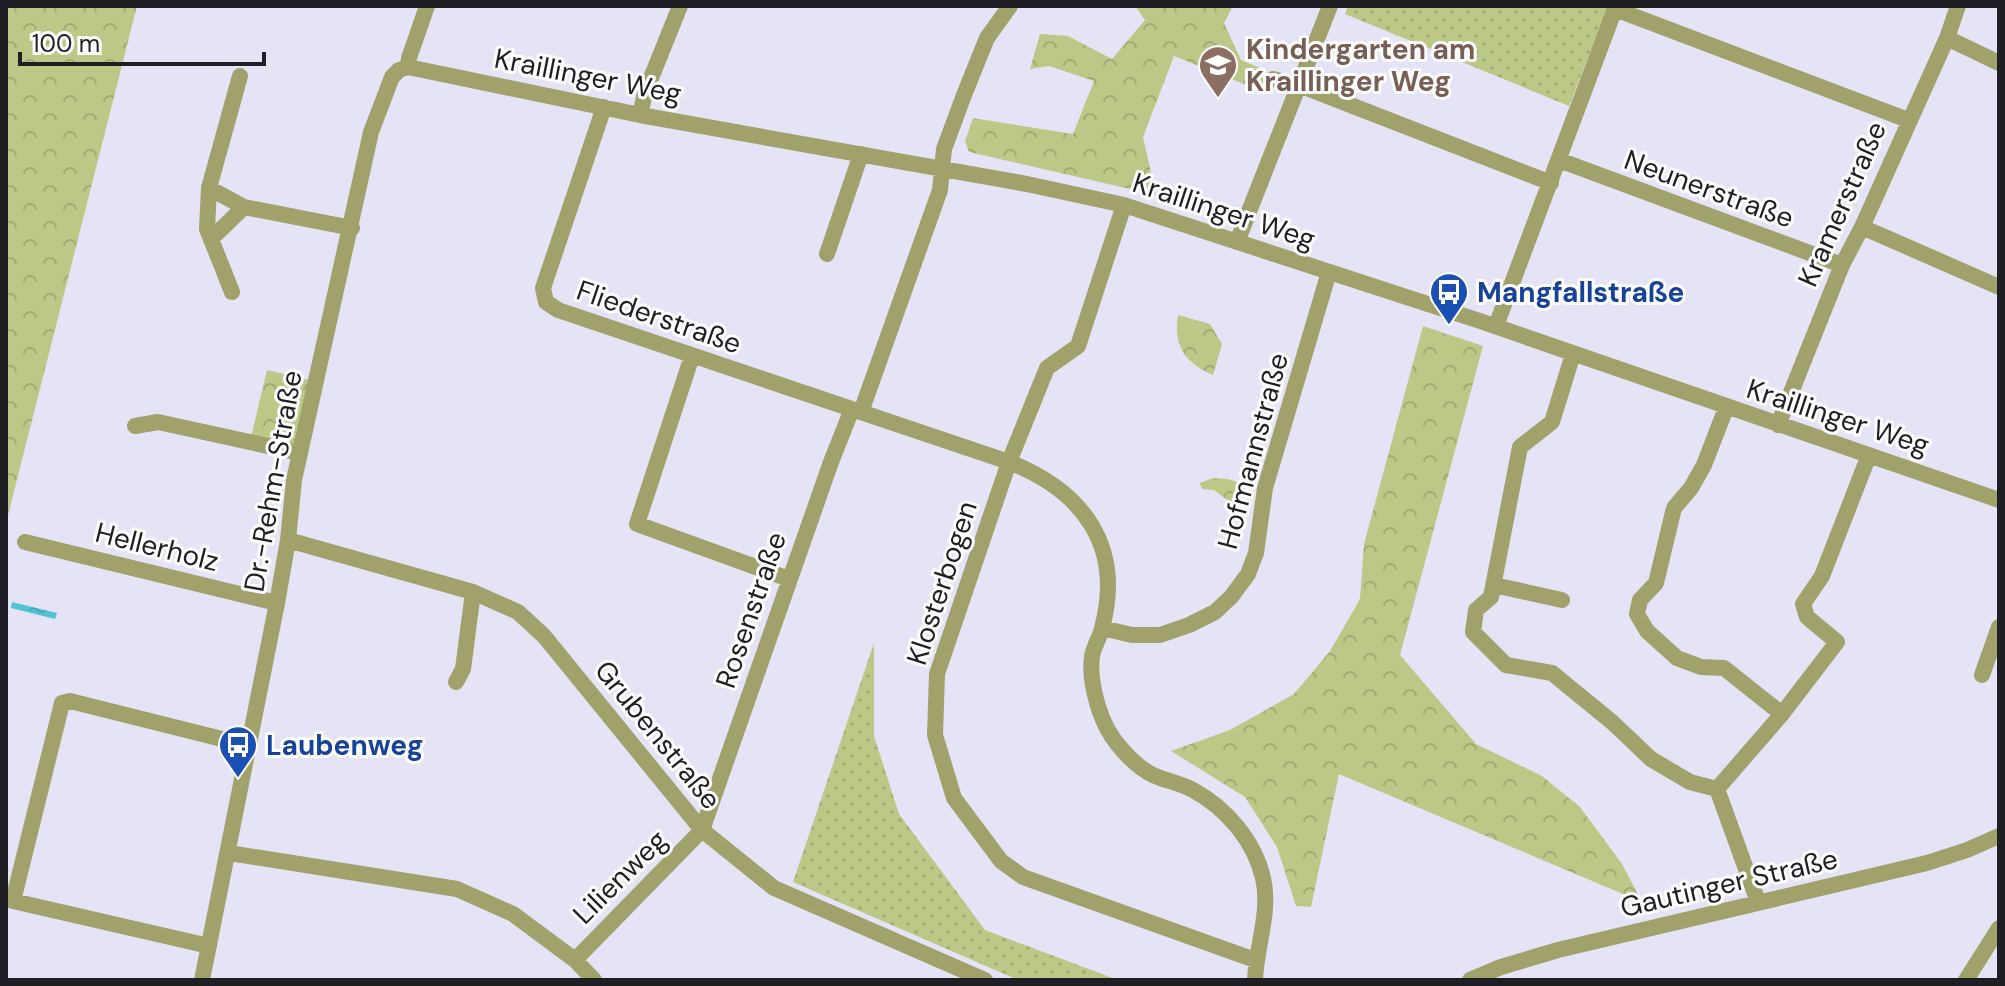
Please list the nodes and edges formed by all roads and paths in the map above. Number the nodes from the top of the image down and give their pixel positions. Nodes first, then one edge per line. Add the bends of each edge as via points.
1 (427, 6) edge
2 (680, 6) edge
3 (1010, 6) edge
4 (1330, 6) edge
5 (1958, 6) edge
6 (1616, 7) edge
7 (1947, 38) junction
8 (1999, 63) edge
9 (408, 67) junction
10 (240, 76) dead end
11 (1273, 79) dead end
12 (1299, 85) junction
13 (604, 107) junction
14 (640, 115) junction
15 (1908, 120) junction
16 (861, 154) junction
17 (1559, 160) junction
18 (941, 169) junction
19 (1551, 183) junction
20 (209, 188) junction
21 (1124, 205) junction
22 (244, 207) junction
23 (1862, 227) junction
24 (352, 228) junction
25 (211, 239) junction
26 (1237, 242) junction
27 (827, 254) dead end
28 (1842, 265) junction
29 (1329, 272) junction
30 (1999, 287) edge
31 (232, 292) dead end
32 (1496, 326) junction
33 (1573, 354) junction
34 (692, 356) junction
35 (1726, 408) junction
36 (856, 410) junction
37 (1778, 425) junction
38 (135, 426) dead end
39 (300, 453) junction
40 (1869, 455) junction
41 (1009, 462) junction
42 (1999, 500) edge
43 (288, 540) junction
44 (25, 542) dead end
45 (789, 579) junction
46 (1494, 585) junction
47 (473, 592) junction
48 (1562, 600) dead end
49 (277, 603) junction
50 (1999, 627) edge
51 (1102, 628) junction
52 (1982, 675) dead end
53 (456, 682) dead end
54 (1782, 714) junction
55 (250, 746) junction
56 (1717, 789) junction
57 (702, 830) junction
58 (1999, 836) edge
59 (229, 853) junction
60 (1758, 902) junction
61 (1999, 928) edge
62 (209, 946) junction
63 (575, 960) junction
64 (1255, 960) junction
65 (202, 980) edge
66 (594, 980) edge
67 (985, 980) edge
68 (1255, 980) edge
69 (1470, 980) edge
70 (1966, 980) edge

1 - 9 street, Dr.-Rehm-Straße
2 - 14 street
3 - 18 street, Rosenstraße via 987,38
4 - 12 street
5 - 7 street, Kramerstraße
6 - 15 street
6 - 17 street
7 - 8 street
7 - 15 street, Kramerstraße
9 - 13 street, Kraillinger Weg
9 - 24 street, Dr.-Rehm-Straße via 392,77 371,132
10 - 20 street
11 - 12 street
12 - 19 street
12 - 26 street
13 - 14 street, Kraillinger Weg
13 - 34 street, Fliederstraße via 543,288 546,302
14 - 16 street, Kraillinger Weg
15 - 23 street, Kramerstraße
16 - 18 street, Kraillinger Weg
16 - 27 street
17 - 19 street
17 - 28 street, Neunerstraße
18 - 21 street, Kraillinger Weg
18 - 36 street, Rosenstraße via 940,190
19 - 32 street
20 - 22 street
20 - 25 street
21 - 26 street, Kraillinger Weg
21 - 41 street, Klosterbogen via 1078,346 1047,368
22 - 24 street
22 - 25 street
23 - 28 street, Kramerstraße
23 - 30 street
24 - 39 street, Dr.-Rehm-Straße
25 - 31 street
26 - 29 street, Kraillinger Weg
28 - 37 street, Kramerstraße
29 - 32 street, Kraillinger Weg
29 - 51 street, Hofmannstraße via 1265,488 1248,574 1215,612 1189,625 1160,635
32 - 33 street, Kraillinger Weg
33 - 35 street, Kraillinger Weg
33 - 46 street via 1552,422 1520,447
34 - 36 street, Fliederstraße
34 - 45 street via 637,524
35 - 37 street, Kraillinger Weg
35 - 54 street via 1704,465 1674,508 1656,583 1640,600 1637,614 1647,631 1677,658 1724,668
36 - 41 street, Fliederstraße
36 - 45 street, Rosenstraße
37 - 40 street, Kraillinger Weg
38 - 39 street via 158,422
39 - 43 street, Dr.-Rehm-Straße
40 - 42 street, Kraillinger Weg
40 - 54 street via 1822,576 1803,604 1807,617 1837,642
41 - 51 street, Fliederstraße via 1056,485 1096,533 1108,587
41 - 64 street, Klosterbogen via 937,674 935,735 954,798 1001,861 1023,877
43 - 47 street, Grubenstraße
43 - 49 street, Dr.-Rehm-Straße
44 - 49 street, Hellerholz
45 - 57 street, Rosenstraße
46 - 48 street
46 - 56 street via 1491,597 1476,610 1473,632 1506,665 1552,673 1651,759 1690,782
47 - 53 street via 463,669
47 - 57 street, Grubenstraße via 518,612 544,636
49 - 55 street, Dr.-Rehm-Straße
50 - 52 street
51 - 64 street, Fliederstraße via 1092,655 1092,678 1104,723 1150,774 1191,789 1224,810 1248,841 1263,878 1264,919
54 - 56 street
55 - 59 street, Dr.-Rehm-Straße
55 - 62 street via 62,703 13,901
56 - 60 street
57 - 63 street, Lilienweg
57 - 67 street, Grubenstraße via 774,888
58 - 60 street, Gautinger Straße via 1927,863
59 - 62 street, Dr.-Rehm-Straße
59 - 63 street via 457,889 513,914
60 - 69 street, Gautinger Straße via 1558,950
61 - 70 street
62 - 65 street, Dr.-Rehm-Straße
63 - 66 street
64 - 68 street, Fliederstraße

